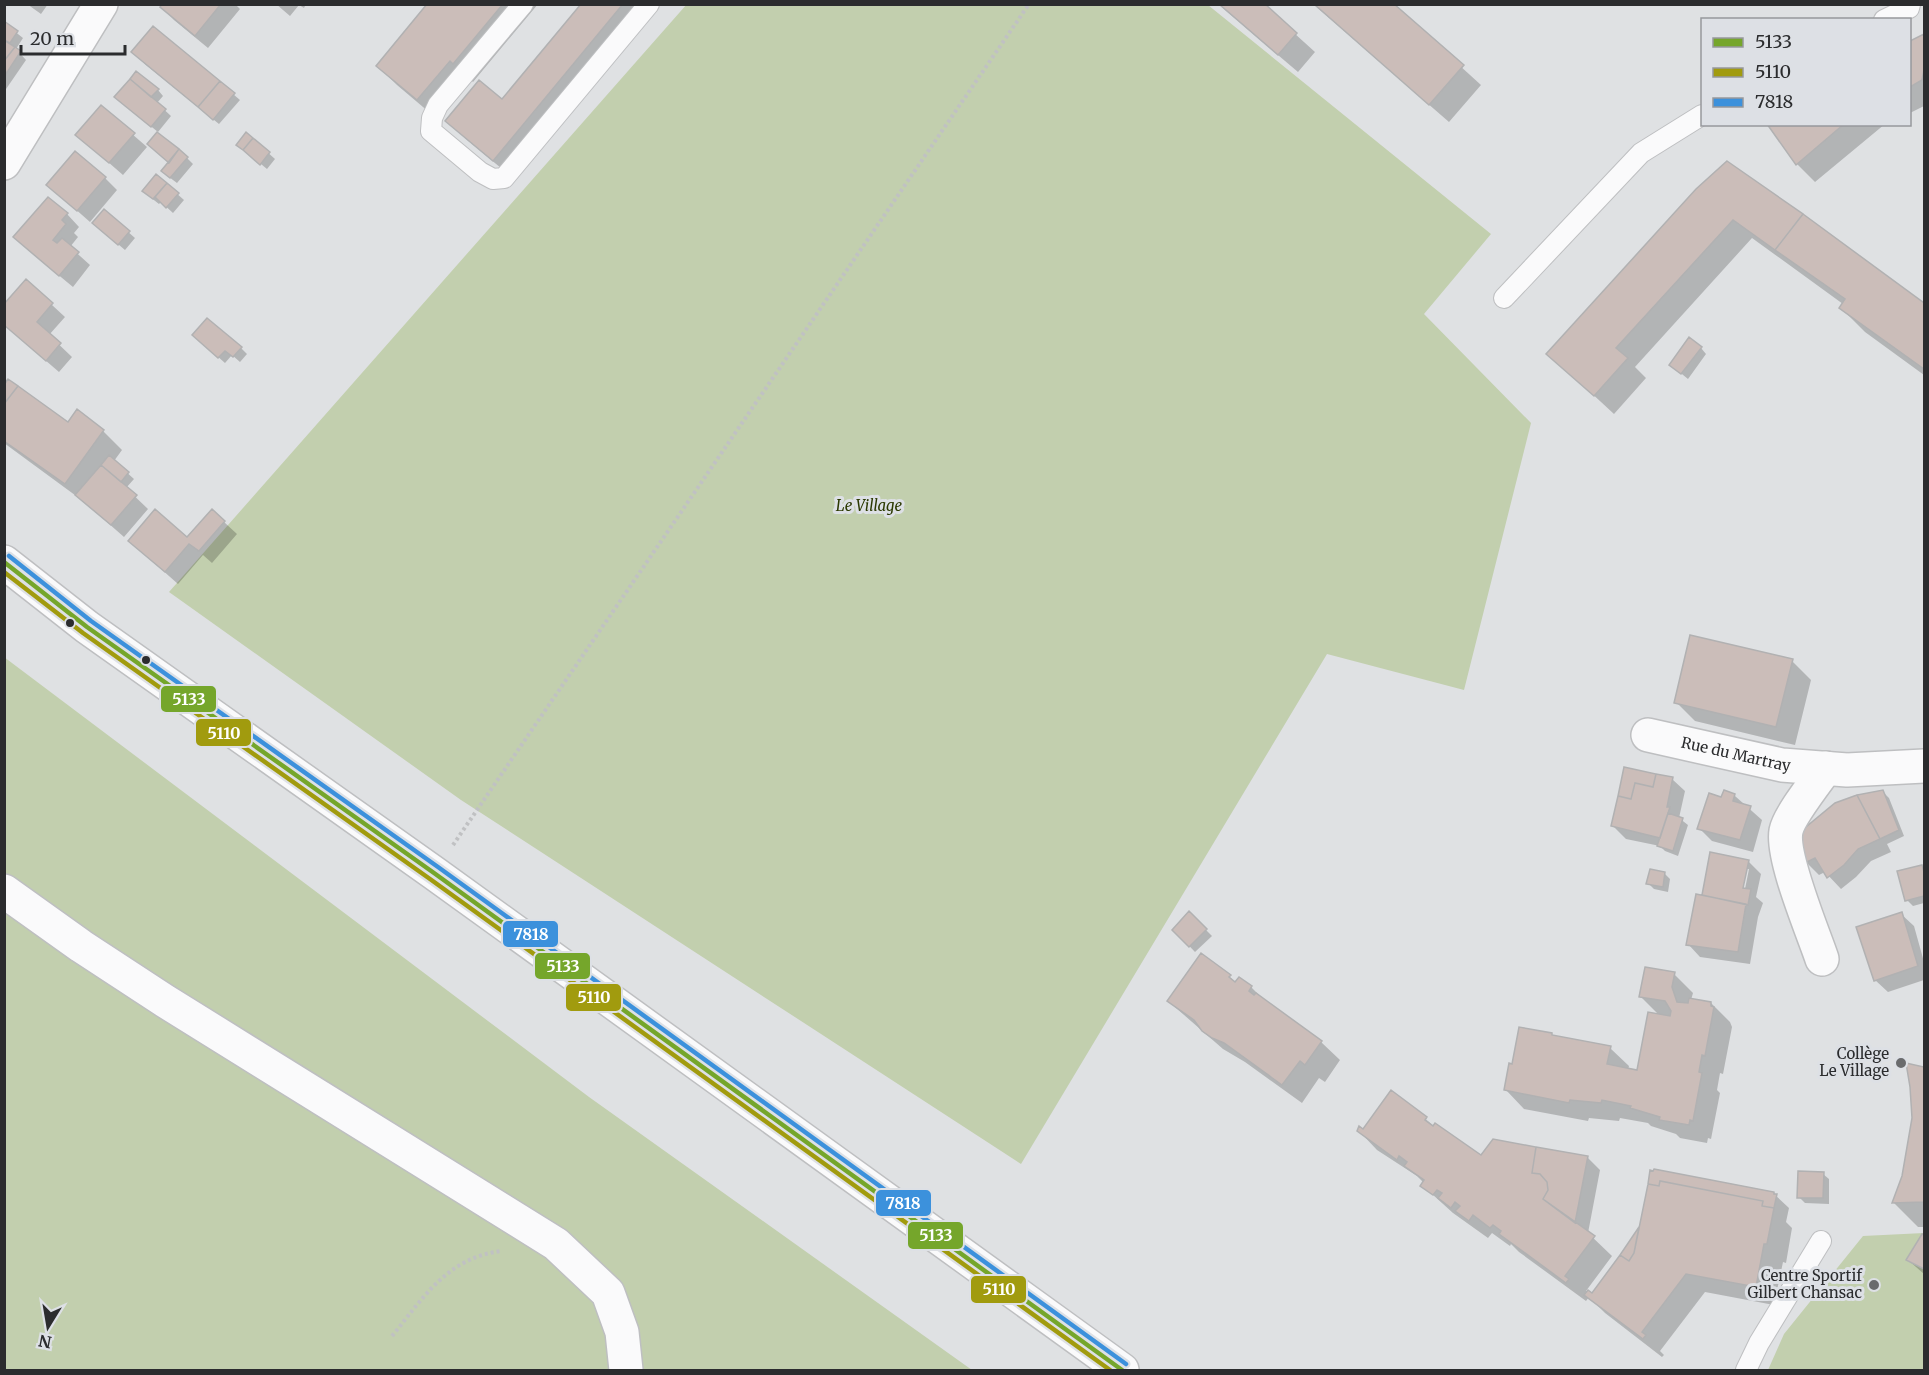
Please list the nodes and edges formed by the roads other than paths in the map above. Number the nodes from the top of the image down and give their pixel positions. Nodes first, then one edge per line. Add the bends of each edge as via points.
1 (101, 4) edge
2 (523, 4) edge
3 (649, 4) edge
4 (1910, 4) edge
5 (1888, 18) edge
6 (1701, 116) edge
7 (4, 164) edge
8 (1504, 298) dead end
9 (4, 562) edge
10 (4, 573) edge
11 (69, 613) junction
12 (1648, 735) dead end
13 (1924, 766) edge
14 (1826, 768) junction
15 (4, 891) edge
16 (1822, 960) dead end
17 (1821, 1241) dead end
18 (626, 1371) edge
19 (1122, 1371) edge
20 (1746, 1371) edge

1 - 7 street
2 - 3 lane via 438,105 432,118 431,131 493,179 504,178
4 - 5 lane
6 - 8 lane via 1641,153
9 - 11 street
10 - 11 street
11 - 19 street
12 - 14 street, Rue du Martray via 1782,765
13 - 14 street, Rue du Martray
14 - 16 street via 1786,830 1788,860
15 - 18 street via 156,995 556,1245 608,1293 622,1332
17 - 20 lane

